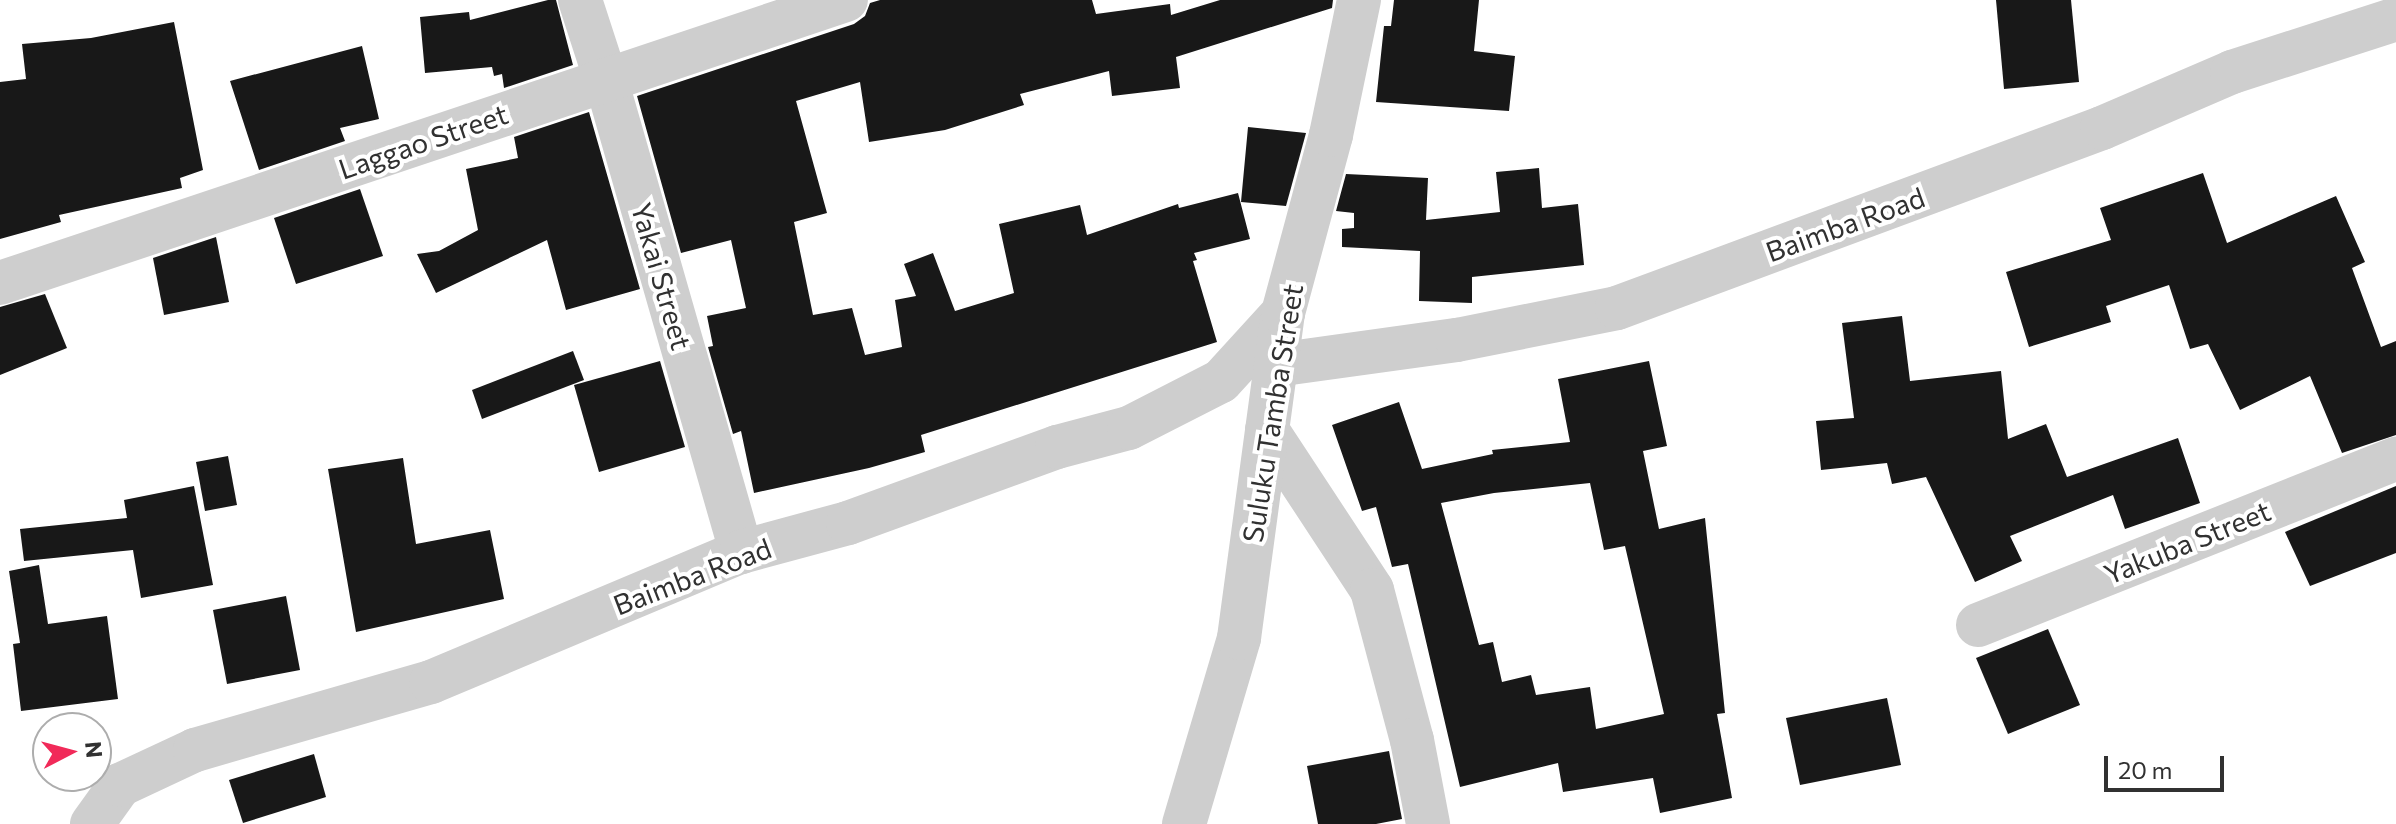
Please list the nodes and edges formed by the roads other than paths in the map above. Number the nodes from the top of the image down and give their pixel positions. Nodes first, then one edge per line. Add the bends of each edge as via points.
1 (580, 0) edge
2 (846, 0) edge
3 (1359, 0) edge
4 (2396, 19) edge
5 (606, 80) junction
6 (0, 283) edge
7 (1283, 313) junction
8 (1276, 365) junction
9 (1267, 430) junction
10 (2396, 459) edge
11 (741, 552) junction
12 (1978, 625) dead end
13 (92, 824) edge
14 (1184, 824) edge
15 (1428, 824) edge

1 - 5 street, Yakai Street
2 - 5 street, Laggao Street
3 - 7 street, Suluku Tamba Street via 1331,135
4 - 8 street, Baimba Road via 2232,72 2102,128 1617,308 1457,340
5 - 6 street, Laggao Street
5 - 11 street, Yakai Street
7 - 8 street, Suluku Tamba Street
7 - 11 street, Baimba Road via 1221,381 1129,428 1057,447 848,523
8 - 9 street, Suluku Tamba Street
9 - 14 street, Suluku Tamba Street via 1239,638
9 - 15 street via 1372,590
10 - 12 street, Yakuba Street
11 - 13 street, Baimba Road via 431,682 195,750 120,785

